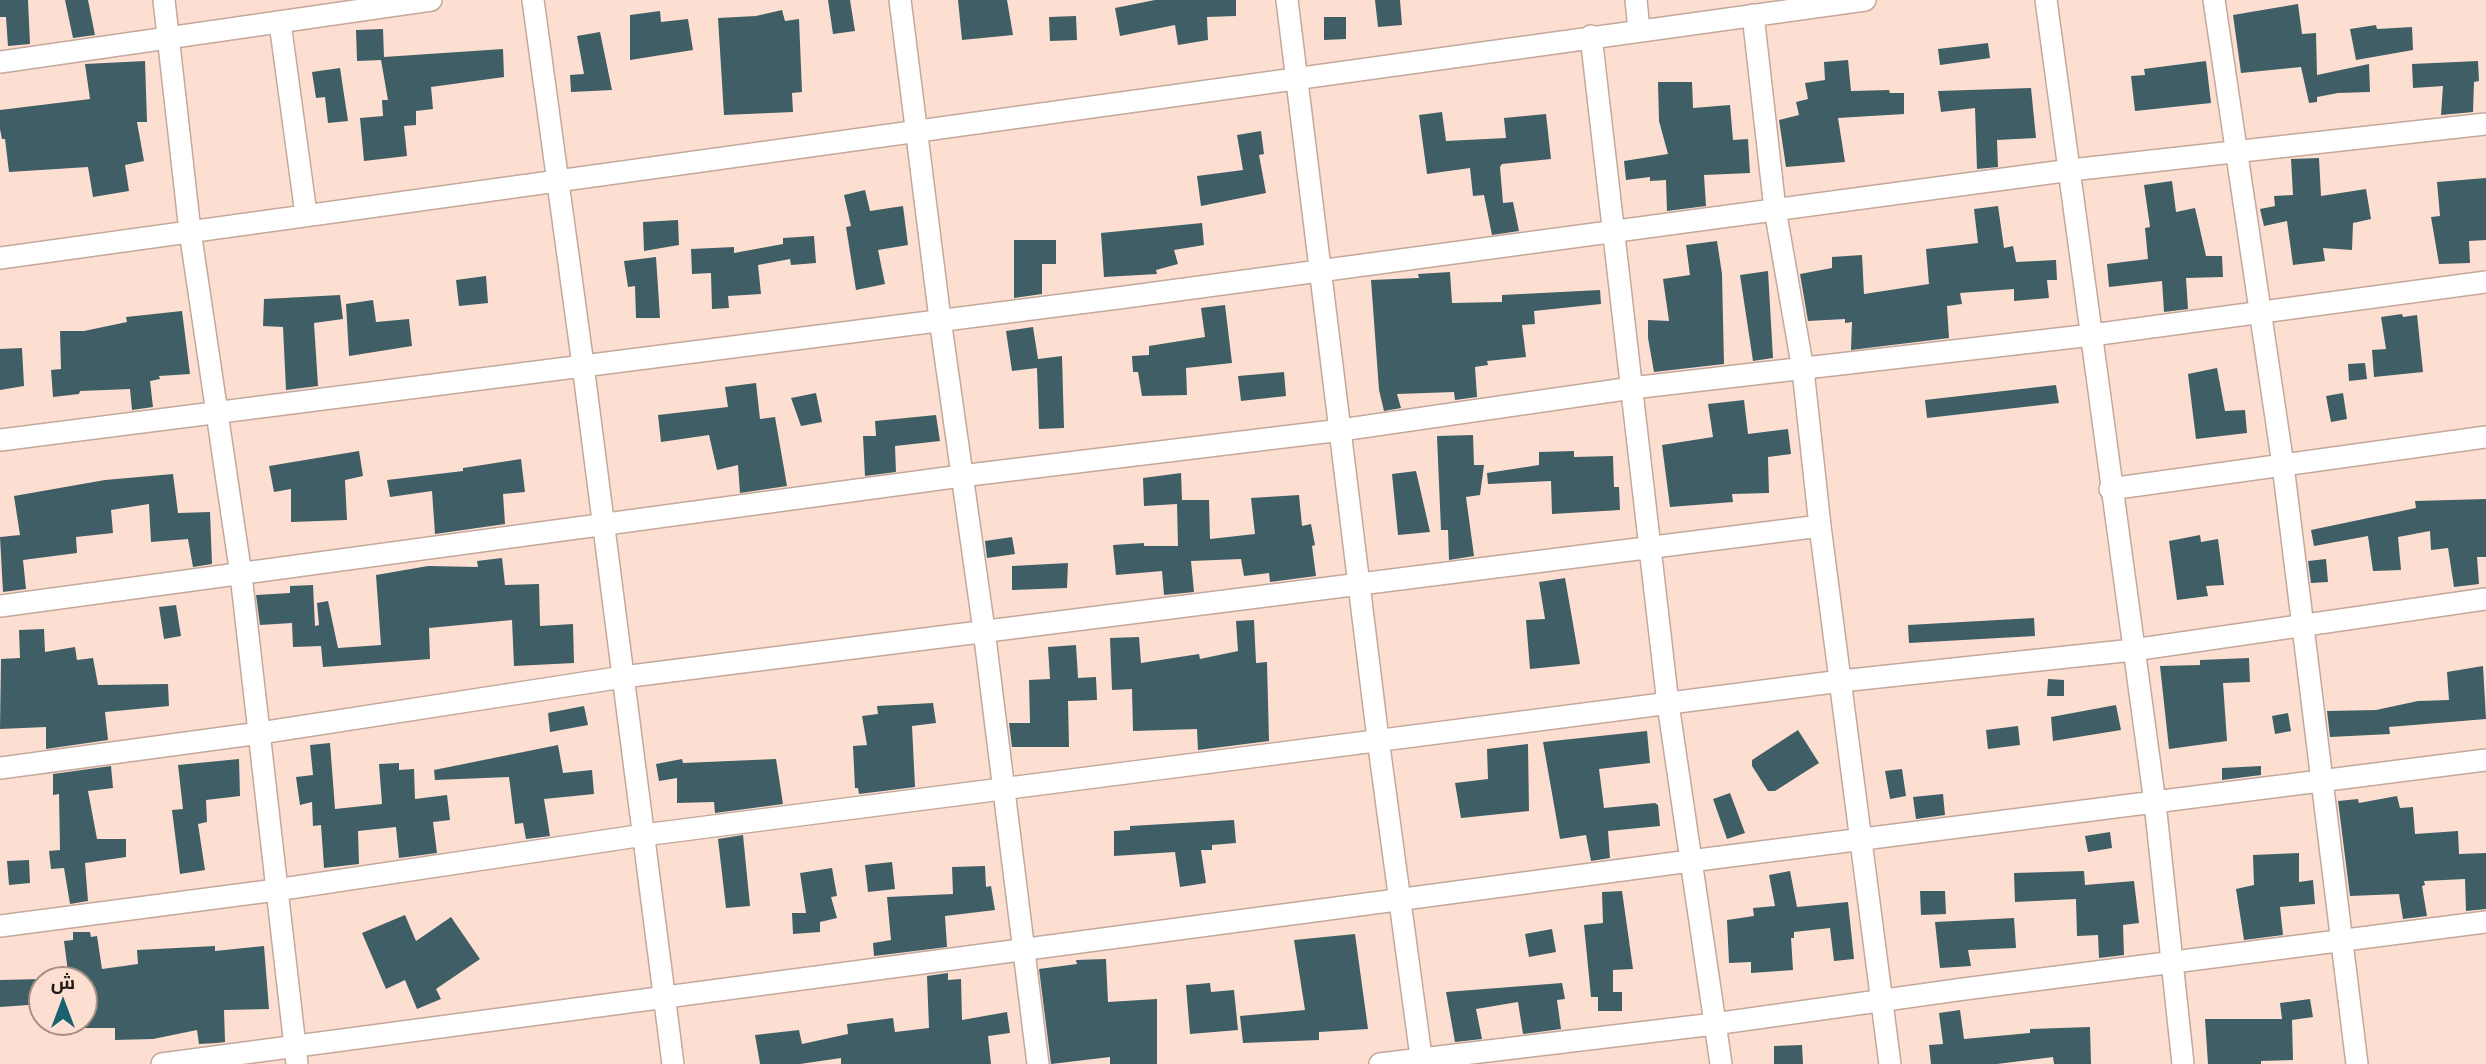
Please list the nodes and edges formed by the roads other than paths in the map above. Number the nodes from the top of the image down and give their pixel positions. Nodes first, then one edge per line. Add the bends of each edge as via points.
1 (164, 0) edge
2 (431, 0) edge
3 (533, 0) edge
4 (900, 0) edge
5 (1287, 0) edge
6 (1636, 0) edge
7 (1865, 0) edge
8 (2046, 0) edge
9 (2214, 0) edge
10 (1798, 4) edge
11 (1753, 15) junction
12 (280, 23) junction
13 (1639, 30) junction
14 (1591, 36) junction
15 (169, 37) junction
16 (0, 62) edge
17 (1296, 80) junction
18 (2486, 124) edge
19 (915, 131) junction
20 (2236, 151) junction
21 (2071, 170) junction
22 (556, 183) junction
23 (1775, 209) junction
24 (306, 214) junction
25 (1615, 229) junction
26 (190, 231) junction
27 (0, 258) edge
28 (1320, 271) junction
29 (2486, 282) edge
30 (2261, 312) junction
31 (940, 319) junction
32 (2092, 335) junction
33 (583, 365) junction
34 (1802, 370) junction
35 (1632, 388) junction
36 (218, 412) junction
37 (1341, 430) junction
38 (2486, 437) edge
39 (0, 440) edge
40 (2283, 465) junction
41 (961, 475) junction
42 (2110, 489) junction
43 (602, 524) junction
44 (1820, 526) junction
45 (1650, 547) junction
46 (241, 575) junction
47 (1359, 586) junction
48 (2486, 599) edge
49 (0, 606) edge
50 (2301, 625) junction
51 (984, 630) junction
52 (2133, 650) junction
53 (623, 677) junction
54 (1840, 681) junction
55 (1668, 704) junction
56 (260, 733) junction
57 (1378, 739) junction
58 (2486, 760) edge
59 (0, 768) edge
60 (2320, 782) junction
61 (1004, 788) junction
62 (2155, 803) junction
63 (644, 835) junction
64 (1861, 840) junction
65 (1690, 861) junction
66 (276, 890) junction
67 (1401, 899) junction
68 (2486, 922) edge
69 (0, 926) edge
70 (2340, 941) junction
71 (1023, 950) junction
72 (2171, 963) junction
73 (664, 998) junction
74 (1882, 1001) junction
75 (1714, 1024) junction
76 (296, 1056) edge
77 (1422, 1061) edge
78 (162, 1064) edge
79 (673, 1064) edge
80 (1038, 1064) edge
81 (1380, 1064) edge
82 (1721, 1064) edge
83 (1891, 1064) edge
84 (2183, 1064) edge
85 (2357, 1064) edge

1 - 15 street
2 - 12 street
3 - 22 street
4 - 19 street
5 - 17 street
6 - 13 street
7 - 10 street
8 - 21 street
9 - 20 street
10 - 11 street
11 - 13 street
11 - 23 street
12 - 15 street
12 - 24 street
13 - 14 street
14 - 17 street
14 - 25 street
15 - 16 street
15 - 26 street
17 - 19 street
17 - 28 street
18 - 20 street
19 - 22 street
19 - 31 street
20 - 21 street
20 - 30 street
21 - 23 street
21 - 32 street
22 - 24 street
22 - 33 street
23 - 25 street
23 - 34 street
24 - 26 street
25 - 28 street
25 - 35 street
26 - 27 street
26 - 36 street
28 - 31 street
28 - 37 street
29 - 30 street
30 - 32 street
30 - 40 street
31 - 33 street
31 - 41 street
32 - 34 street
32 - 42 street
33 - 36 street
33 - 43 street
34 - 35 street
34 - 44 street
35 - 37 street
35 - 45 street
36 - 39 street
36 - 46 street
37 - 41 street
37 - 47 street
38 - 40 street
40 - 42 street
40 - 50 street
41 - 43 street
41 - 51 street
42 - 52 street
43 - 46 street
43 - 53 street
44 - 45 street
44 - 54 street
45 - 47 street
45 - 55 street
46 - 49 street
46 - 56 street
47 - 51 street
47 - 57 street
48 - 50 street
50 - 52 street
50 - 60 street
51 - 53 street
51 - 61 street
52 - 54 street
52 - 62 street
53 - 56 street
53 - 63 street
54 - 55 street
54 - 64 street
55 - 57 street
55 - 65 street
56 - 59 street
56 - 66 street
57 - 61 street
57 - 67 street
58 - 60 street
60 - 62 street
60 - 70 street
61 - 63 street
61 - 71 street
62 - 64 street
62 - 72 street
63 - 66 street
63 - 73 street
64 - 65 street
64 - 74 street
65 - 67 street
65 - 75 street
66 - 69 street
66 - 76 street
67 - 71 street
67 - 77 street
68 - 70 street
70 - 72 street
70 - 85 street
71 - 73 street
71 - 80 street
72 - 74 street
72 - 84 street
73 - 76 street
73 - 79 street
74 - 75 street
74 - 83 street
75 - 77 street
75 - 82 street
76 - 78 street
77 - 81 street

